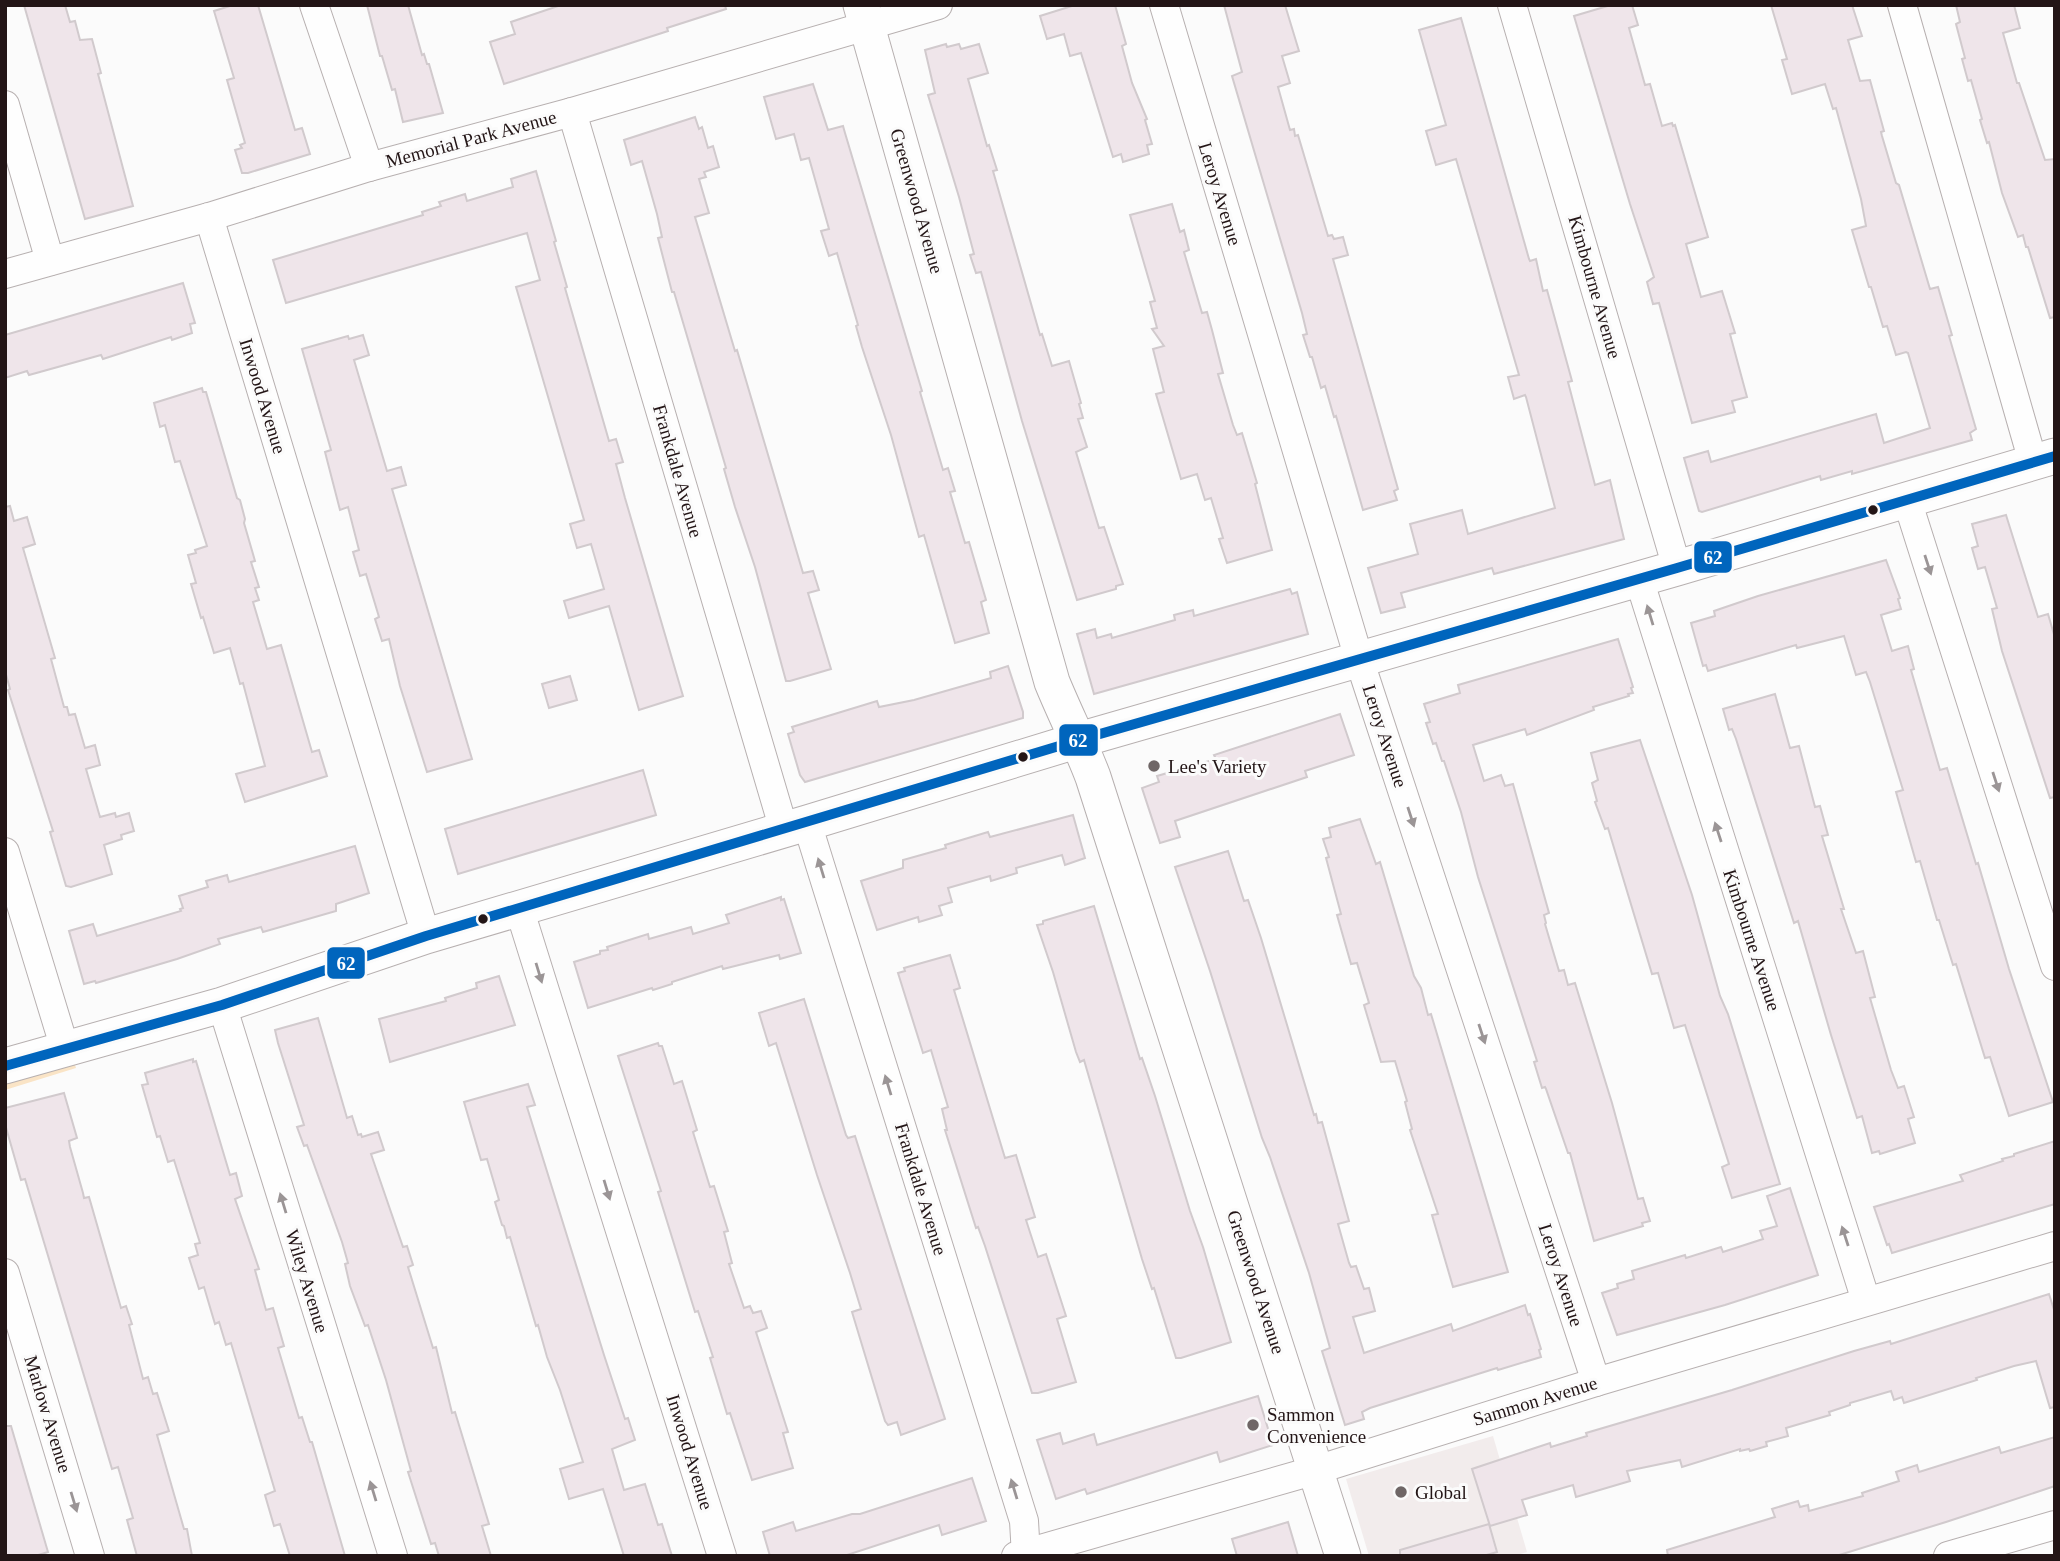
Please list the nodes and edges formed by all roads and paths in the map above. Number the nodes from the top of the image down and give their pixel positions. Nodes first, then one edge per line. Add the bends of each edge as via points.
1 (314, 5) edge
2 (938, 5) edge
3 (1164, 5) edge
4 (1512, 5) edge
5 (1902, 5) edge
6 (864, 15) edge
7 (5, 105) edge
8 (572, 112) junction
9 (369, 167) junction
10 (209, 217) junction
11 (50, 261) junction
12 (5, 274) edge
13 (2044, 459) edge
14 (1907, 500) junction
15 (1677, 568) junction
16 (1639, 579) junction
17 (1359, 659) junction
18 (1079, 740) junction
19 (795, 827) junction
20 (5, 852) edge
21 (519, 908) junction
22 (426, 936) junction
23 (2055, 966) edge
24 (222, 1005) junction
25 (65, 1049) junction
26 (5, 1066) edge
27 (2055, 1246) edge
28 (5, 1273) edge
29 (1866, 1301) junction
30 (1596, 1382) junction
31 (1316, 1470) junction
32 (2055, 1525) edge
33 (1022, 1555) edge
34 (90, 1556) edge
35 (393, 1556) edge
36 (722, 1556) edge
37 (1343, 1556) edge
38 (1948, 1556) edge

1 - 9 street
2 - 6 street, Memorial Park Avenue
3 - 17 street, Leroy Avenue
4 - 15 street, Kimbourne Avenue
5 - 13 street
6 - 8 street, Memorial Park Avenue
6 - 18 street, Greenwood Avenue via 1052,682
7 - 11 street
8 - 9 street, Memorial Park Avenue
8 - 19 street, Frankdale Avenue
9 - 10 street, Memorial Park Avenue
10 - 11 street, Memorial Park Avenue
10 - 22 street, Inwood Avenue
11 - 12 street, Memorial Park Avenue
13 - 14 street
14 - 15 street
14 -> 23 street
15 - 16 street
16 - 17 street
29 -> 16 street, Kimbourne Avenue
17 - 18 street
17 -> 30 street, Leroy Avenue
18 - 19 street
18 - 31 street, Greenwood Avenue
19 - 21 street
33 -> 19 street, Frankdale Avenue via 1024,1521
20 - 25 street
21 - 22 street
21 -> 36 street, Inwood Avenue
22 - 24 street
24 - 25 street
35 -> 24 street, Wiley Avenue
25 - 26 street
27 - 29 street, Sammon Avenue
28 -> 34 street, Marlow Avenue
29 - 30 street, Sammon Avenue
30 - 31 street, Sammon Avenue
31 - 33 street, Sammon Avenue
31 - 37 street, Greenwood Avenue
32 - 38 street

